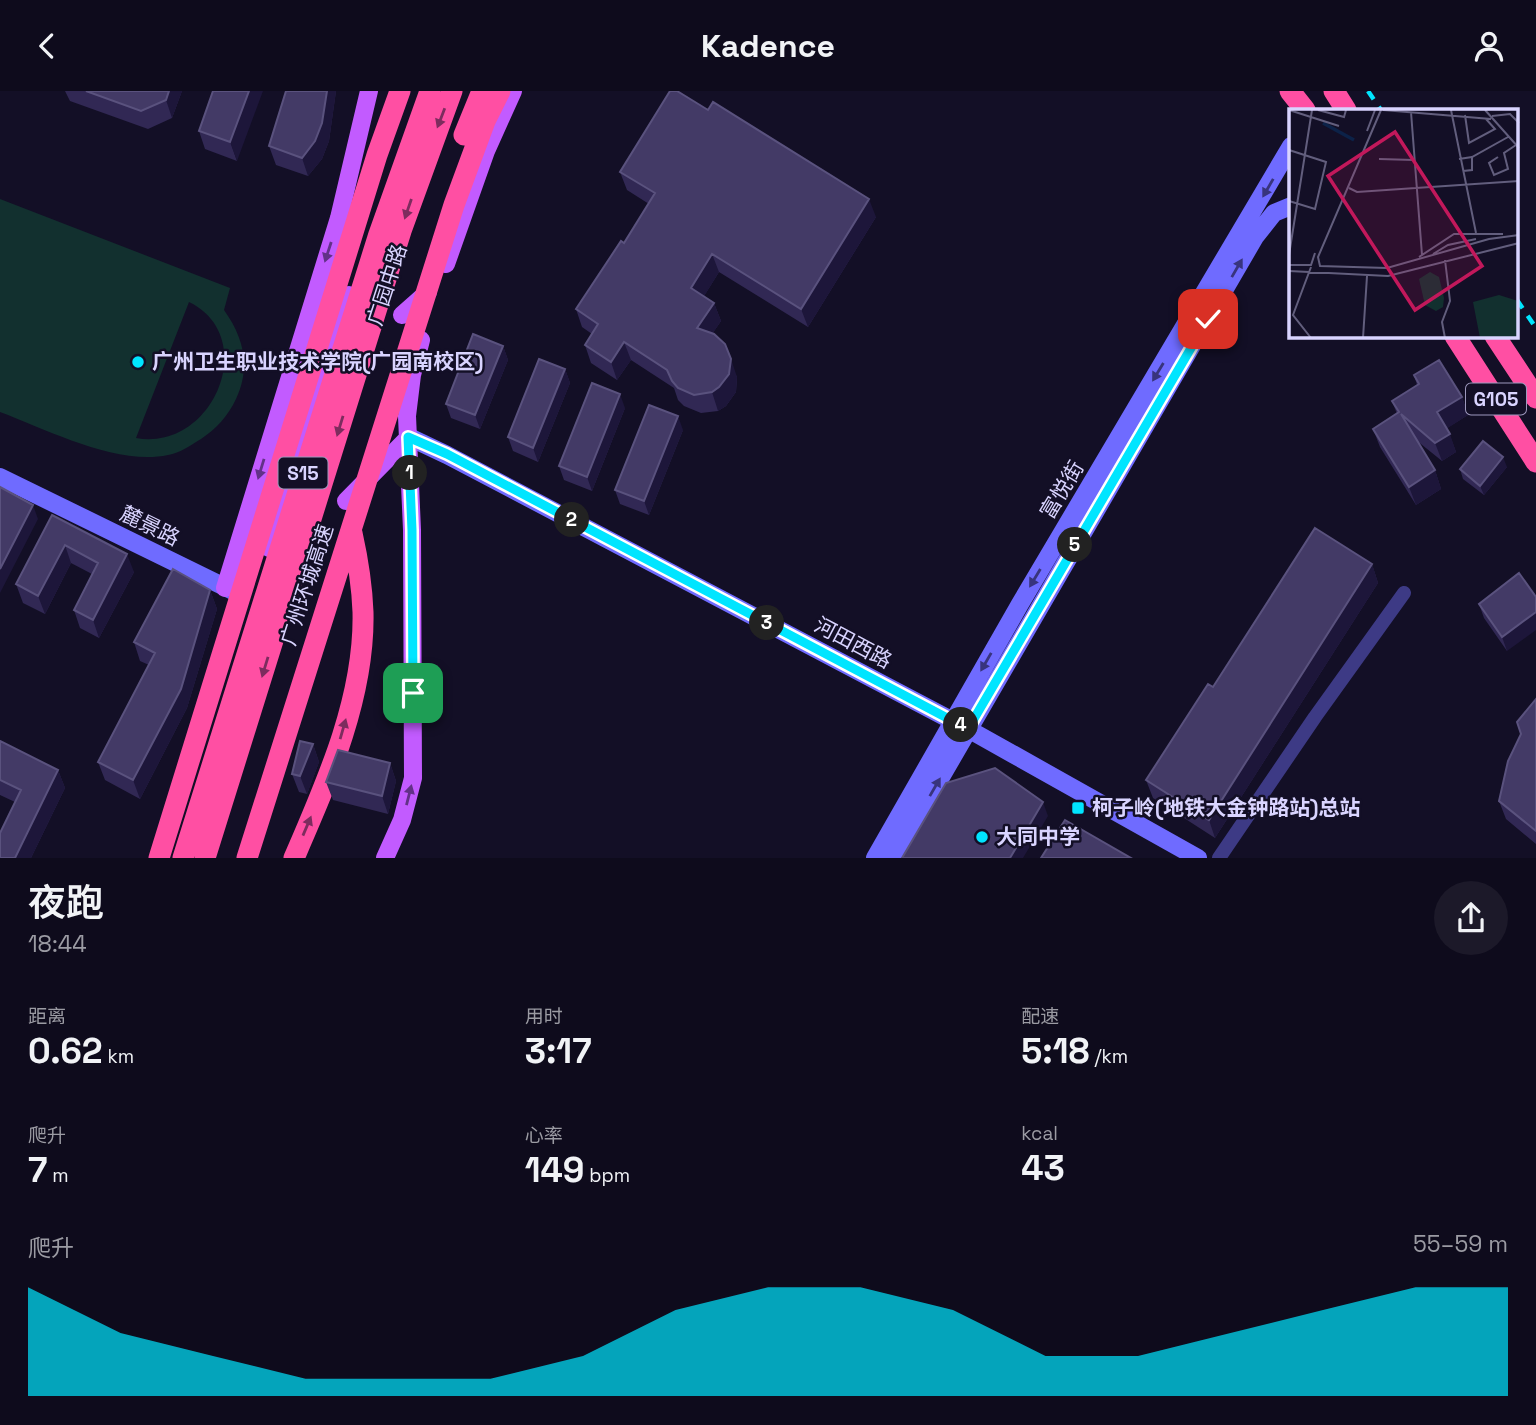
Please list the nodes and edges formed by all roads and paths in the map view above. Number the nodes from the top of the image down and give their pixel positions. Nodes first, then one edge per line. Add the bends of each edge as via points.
1 (369, 91) edge
2 (400, 91) edge
3 (430, 91) edge
4 (452, 91) edge
5 (482, 91) edge
6 (500, 91) edge
7 (513, 91) edge
8 (1293, 91) edge
9 (1305, 109) edge
10 (430, 145) junction
11 (1289, 149) edge
12 (1289, 207) edge
13 (440, 282) junction
14 (402, 315) junction
15 (368, 335) junction
16 (1456, 338) edge
17 (1497, 338) edge
18 (317, 394) junction
19 (1536, 398) edge
20 (408, 437) junction
21 (1536, 463) edge
22 (0, 477) edge
23 (346, 501) junction
24 (225, 588) junction
25 (1404, 593) dead end
26 (254, 600) junction
27 (283, 610) junction
28 (960, 725) junction
29 (894, 847) edge
30 (159, 858) edge
31 (174, 858) edge
32 (183, 858) edge
33 (205, 858) edge
34 (235, 858) edge
35 (247, 858) edge
36 (294, 858) edge
37 (385, 858) edge
38 (875, 858) edge
39 (1198, 858) edge
40 (1219, 858) edge

1 -> 24 main road via 339,218
2 - 30 highway
3 - 32 highway, 广州环城高速 / S15 via 379,234
4 -> 10 highway, 广园中路
5 - 14 highway, 广园中路
6 - 35 highway, 广州环城高速 via 469,161 437,255
7 - 13 main road via 486,151
8 - 9 highway
10 -> 15 highway, 广园中路
10 - 18 main road via 373,232
11 -> 28 street, 富悦街
28 -> 12 street, 富悦街 via 1255,237 1274,213
13 - 14 main road
13 - 20 main road via 412,375
14 - 23 highway, 广园中路
15 - 18 main road
15 -> 27 highway, 广园中路
16 - 21 highway, G105
17 - 19 highway, G105
18 - 26 main road
20 - 23 main road
20 - 28 street, 河田西路
37 -> 20 main road via 413,778
22 - 24 street, 麓景路
23 - 34 highway, 广园中路
36 -> 23 highway via 340,740 360,656 361,576
24 - 26 street, 麓景路
25 - 40 street
26 - 27 street, 麓景路
26 - 31 main road
27 -> 33 highway, 广园中路
28 - 29 street, 富悦街
28 - 39 street, 河田西路
29 - 38 street, 富悦街

